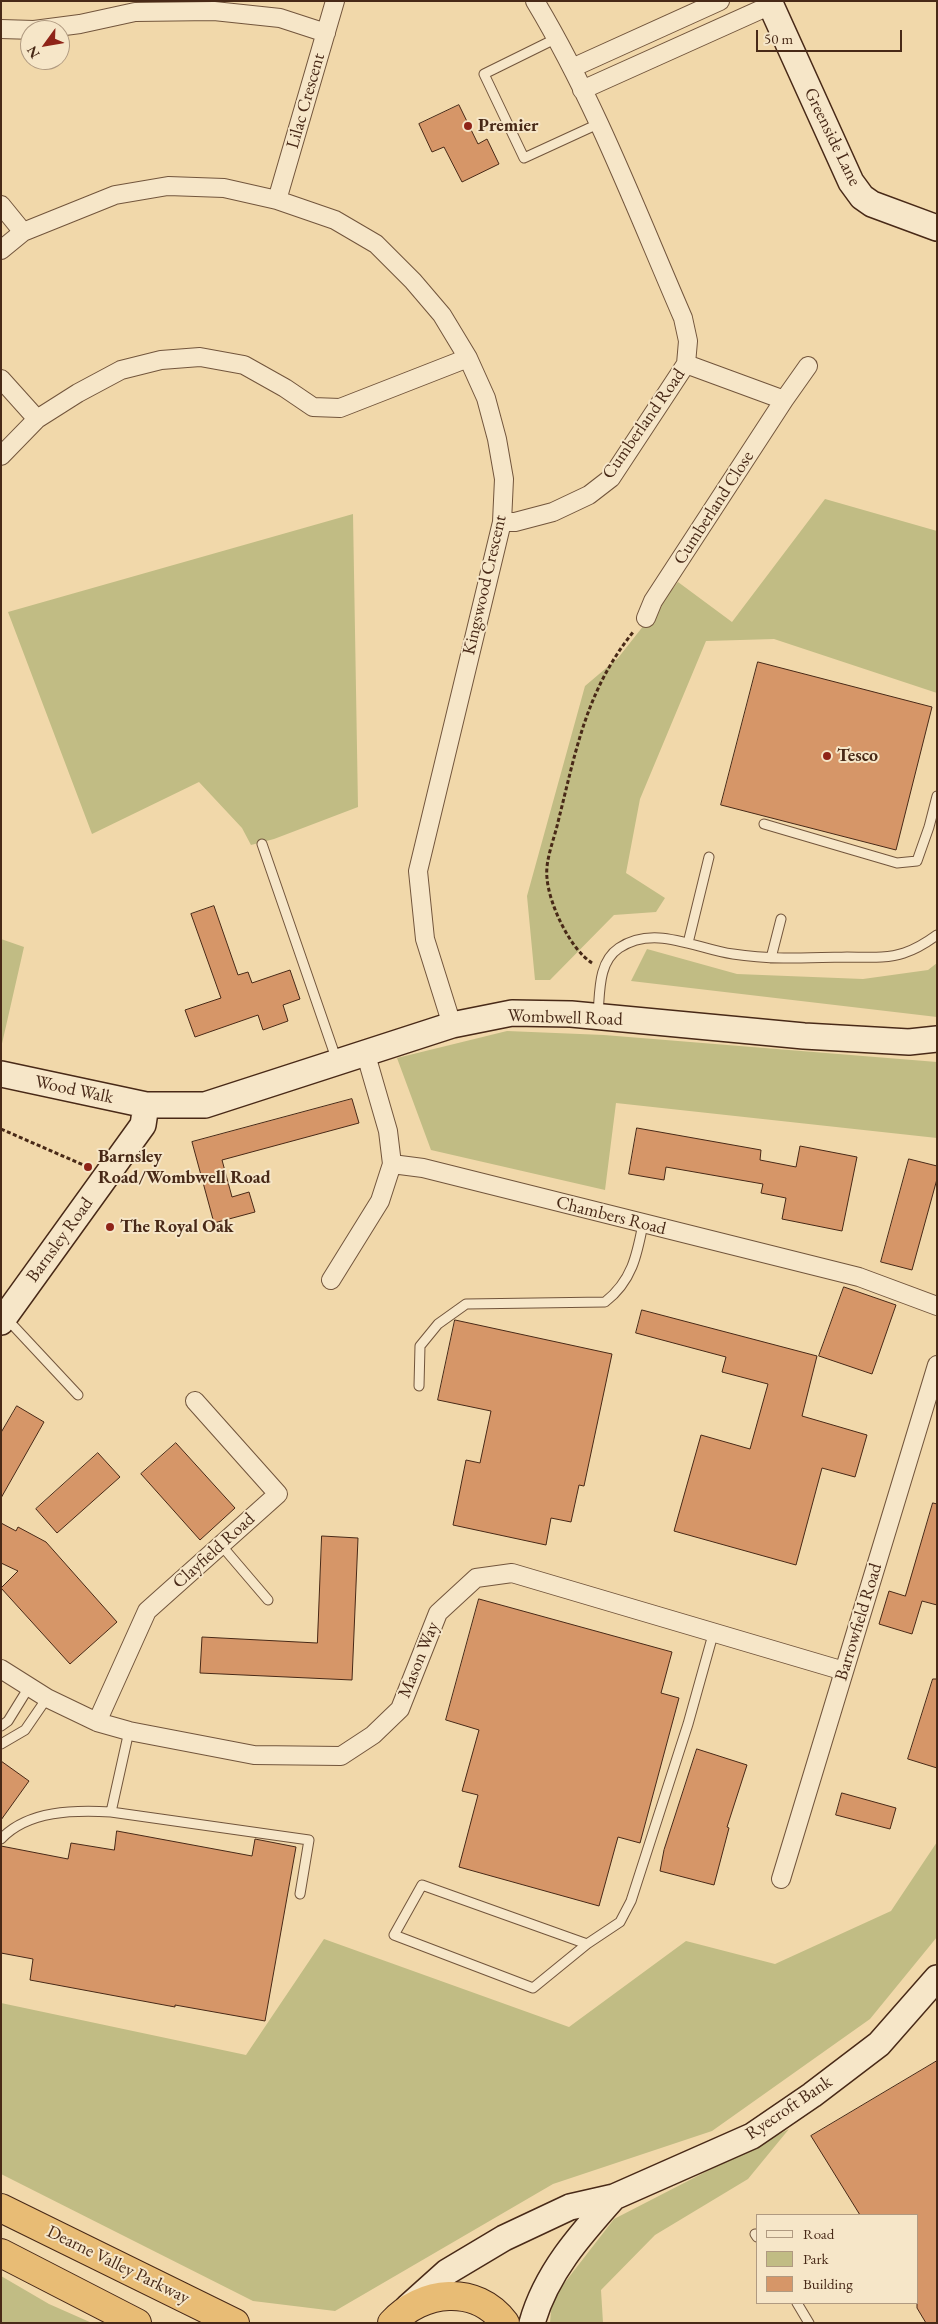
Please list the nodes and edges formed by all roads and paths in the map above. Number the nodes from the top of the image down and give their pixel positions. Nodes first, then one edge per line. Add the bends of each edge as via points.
1 (335, 1) edge
2 (535, 1) edge
3 (720, 1) edge
4 (770, 3) edge
5 (1, 29) edge
6 (326, 33) junction
7 (557, 38) junction
8 (572, 68) junction
9 (582, 90) junction
10 (598, 124) junction
11 (277, 200) junction
12 (1, 205) edge
13 (937, 228) edge
14 (24, 232) junction
15 (1, 250) edge
16 (468, 358) junction
17 (686, 364) junction
18 (808, 366) dead end
19 (1, 379) edge
20 (784, 400) junction
21 (37, 419) junction
22 (1, 456) edge
23 (502, 522) junction
24 (646, 618) joint
25 (937, 796) edge
26 (764, 824) dead end
27 (262, 844) dead end
28 (709, 857) dead end
29 (780, 919) dead end
30 (937, 934) edge
31 (688, 943) junction
32 (771, 958) junction
33 (603, 970) junction
34 (598, 1017) junction
35 (452, 1025) junction
36 (937, 1039) edge
37 (366, 1055) junction
38 (338, 1064) junction
39 (1, 1074) edge
40 (146, 1105) junction
41 (1, 1129) edge
42 (392, 1164) junction
43 (107, 1175) junction
44 (643, 1224) junction
45 (332, 1280) dead end
46 (937, 1306) edge
47 (3, 1319) edge
48 (937, 1365) edge
49 (419, 1386) dead end
50 (78, 1395) dead end
51 (195, 1401) dead end
52 (221, 1545) junction
53 (268, 1600) dead end
54 (714, 1632) junction
55 (1, 1669) edge
56 (844, 1671) junction
57 (29, 1687) junction
58 (47, 1698) junction
59 (97, 1722) junction
60 (1, 1726) edge
61 (129, 1731) junction
62 (1, 1744) edge
63 (111, 1812) junction
64 (1, 1839) edge
65 (781, 1879) dead end
66 (300, 1894) dead end
67 (587, 1944) junction
68 (937, 1978) edge
69 (614, 2197) junction
70 (1, 2208) edge
71 (1, 2253) edge
72 (798, 2304) edge
73 (398, 2316) edge
74 (137, 2323) edge
75 (235, 2323) edge
76 (505, 2323) edge
77 (532, 2323) edge
78 (809, 2323) edge

1 - 6 street, Lilac Crescent
2 - 7 street, Cumberland Road
3 - 8 street
4 - 9 street
4 - 13 main road, Greenside Lane via 851,182 862,197 872,204
5 - 6 street via 34,30 135,12 214,11 280,18
6 - 11 street, Lilac Crescent
7 - 8 street, Cumberland Road
7 - 10 lane via 484,74 524,158
8 - 9 street, Cumberland Road
9 - 10 street, Cumberland Road
10 - 17 street, Cumberland Road via 684,318 688,341
11 - 14 street, Kingswood Crescent via 224,188 168,186 115,195
11 - 16 street, Kingswood Crescent via 335,220 376,244 442,315
12 - 14 street
14 - 15 street, Kingswood Crescent
16 - 21 street via 340,408 313,407 244,365 200,357 161,360 122,370
16 - 23 street, Kingswood Crescent via 486,398 497,439 504,480
17 - 20 street
17 - 23 street, Cumberland Road via 611,478 589,495 553,512 515,522
18 - 20 street, Cumberland Close
19 - 21 street
20 - 24 street, Cumberland Close via 653,601
21 - 22 street
23 - 35 street, Kingswood Crescent via 418,871 424,939
24 - 33 path via 619,650 585,715 565,789 547,877 559,919 583,958
25 - 26 lane via 917,861 897,863
27 - 38 lane
28 - 31 lane
29 - 32 lane
30 - 32 lane via 903,954
31 - 32 lane via 731,954
31 - 33 lane via 669,938 641,939 618,948
33 - 34 lane
34 - 35 main road, Wombwell Road via 512,1013
34 - 36 main road, Wombwell Road via 804,1036 909,1042
35 - 37 main road, Wombwell Road
37 - 38 main road, Wombwell Road
37 - 42 street via 388,1131
38 - 40 main road, Wombwell Road via 205,1105
39 - 40 main road, Wood Walk
40 - 43 main road, Barnsley Road via 143,1125
41 - 43 path
42 - 44 street, Chambers Road via 423,1168
42 - 45 street via 380,1201
43 - 47 main road, Barnsley Road
44 - 46 street, Chambers Road via 859,1277
44 - 49 lane via 635,1264 618,1292 605,1302 466,1304 438,1324 420,1346
47 - 50 lane
48 - 56 street, Barrowfield Road
51 - 52 street, Clayfield Road via 278,1494
52 - 53 lane
52 - 59 street, Clayfield Road via 147,1611
54 - 56 street, Mason Way
54 - 61 street, Mason Way via 512,1573 476,1578 438,1613 400,1709 373,1735 341,1756 254,1755
54 - 67 lane via 631,1901 620,1922
55 - 57 street, Mason Way
56 - 65 street, Barrowfield Road
57 - 58 street, Mason Way
57 - 60 lane via 8,1721
58 - 59 street, Mason Way
58 - 62 lane via 25,1730
59 - 61 street, Mason Way
61 - 63 lane
63 - 64 lane via 79,1810 35,1818 10,1830
63 - 66 lane via 309,1840
67 - 67 lane via 533,1988 394,1935 422,1885
68 - 69 main road, Ryecroft Bank via 879,2044 752,2136
69 - 73 main road, Ryecroft Bank via 570,2208 504,2238 447,2272
69 - 77 main road, Ryecroft Bank via 549,2278
70 - 75 highway, Dearne Valley Parkway
71 - 74 highway
72 - 78 lane
73 - 76 highway via 427,2298 452,2295 477,2301 499,2315

